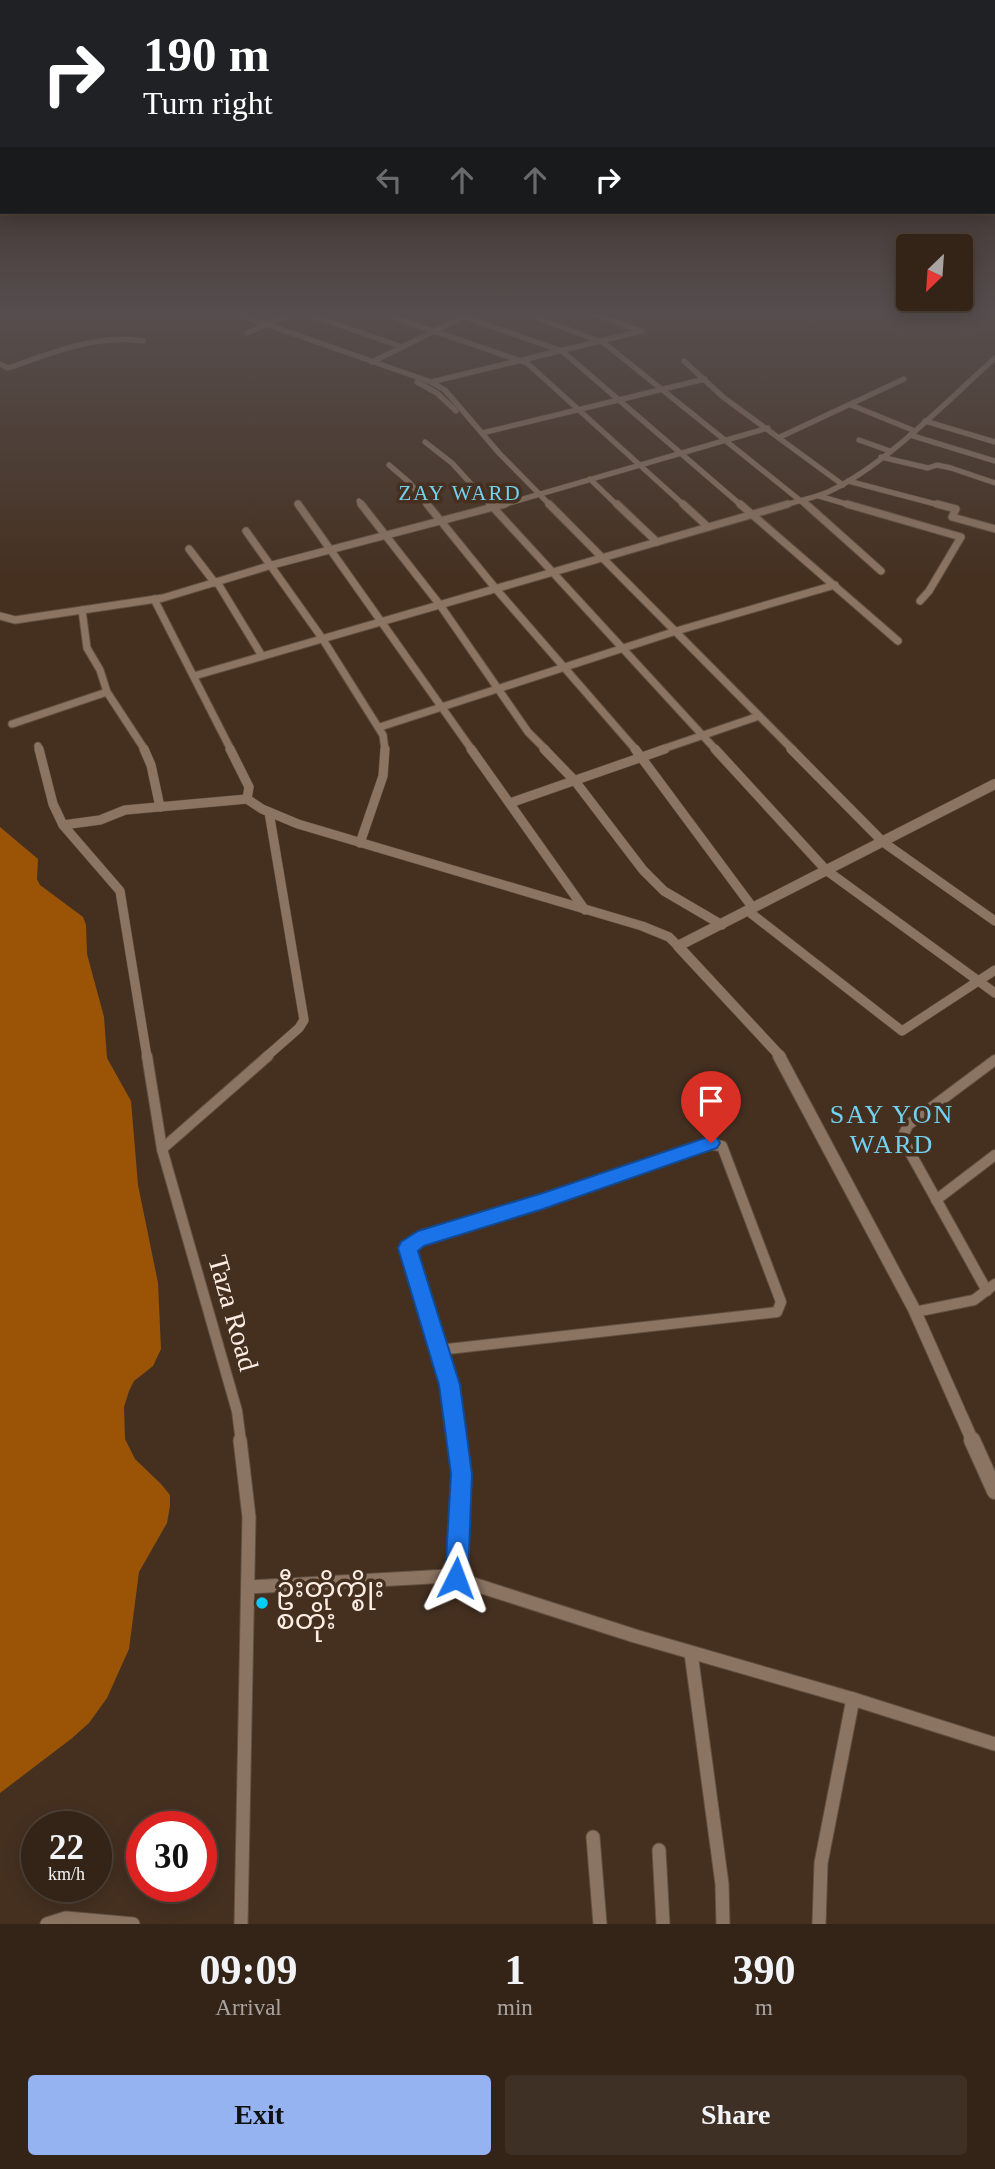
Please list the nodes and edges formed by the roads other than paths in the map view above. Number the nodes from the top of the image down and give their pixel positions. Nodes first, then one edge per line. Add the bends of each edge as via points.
1 (444, 400) edge
2 (453, 400) edge
3 (567, 400) edge
4 (622, 400) joint
5 (677, 400) edge
6 (727, 400) edge
7 (862, 400) edge
8 (949, 400) edge
9 (851, 405) junction
10 (578, 410) junction
11 (925, 421) junction
12 (768, 428) junction
13 (480, 431) junction
14 (912, 433) junction
15 (780, 437) junction
16 (726, 440) junction
17 (859, 440) dead end
18 (425, 442) dead end
19 (995, 442) edge
20 (890, 451) junction
21 (681, 453) junction
22 (881, 457) junction
23 (994, 459) edge
24 (389, 465) dead end
25 (639, 465) junction
26 (590, 479) junction
27 (846, 483) junction
28 (995, 483) edge
29 (540, 494) junction
30 (817, 495) junction
31 (359, 500) dead end
32 (801, 500) junction
33 (298, 503) dead end
34 (492, 507) junction
35 (752, 514) junction
36 (441, 522) junction
37 (708, 527) junction
38 (995, 529) edge
39 (246, 531) dead end
40 (384, 534) junction
41 (657, 542) junction
42 (189, 550) dead end
43 (331, 550) junction
44 (604, 557) junction
45 (272, 565) junction
46 (881, 571) dead end
47 (550, 573) junction
48 (216, 582) junction
49 (835, 585) junction
50 (496, 589) junction
51 (154, 599) junction
52 (920, 601) dead end
53 (440, 606) junction
54 (82, 610) junction
55 (0, 616) edge
56 (15, 620) junction
57 (382, 622) junction
58 (0, 623) edge
59 (673, 632) junction
60 (322, 638) junction
61 (898, 641) dead end
62 (621, 650) junction
63 (262, 656) junction
64 (565, 668) junction
65 (194, 676) junction
66 (500, 689) junction
67 (107, 692) junction
68 (442, 708) junction
69 (759, 716) junction
70 (12, 724) dead end
71 (380, 727) junction
72 (701, 737) junction
73 (38, 746) dead end
74 (642, 757) junction
75 (575, 781) junction
76 (995, 784) edge
77 (247, 799) junction
78 (510, 803) junction
79 (160, 807) junction
80 (268, 812) junction
81 (64, 825) junction
82 (883, 842) junction
83 (360, 843) junction
84 (826, 870) junction
85 (751, 909) junction
86 (585, 910) junction
87 (995, 921) edge
88 (722, 925) junction
89 (678, 946) junction
90 (995, 970) edge
91 (979, 981) junction
92 (995, 993) edge
93 (995, 1060) edge
94 (162, 1149) junction
95 (995, 1155) edge
96 (936, 1200) junction
97 (991, 1288) edge
98 (915, 1312) junction
99 (439, 1350) junction
100 (995, 1491) edge
101 (456, 1578) junction
102 (248, 1587) junction
103 (691, 1653) junction
104 (853, 1699) junction
105 (995, 1744) edge
106 (593, 1837) dead end
107 (659, 1850) dead end
108 (47, 1924) edge
109 (133, 1924) edge
110 (241, 1924) edge
111 (600, 1924) edge
112 (663, 1924) edge
113 (723, 1924) edge
114 (818, 1924) edge

1 - 13 street
2 - 13 street
3 - 10 street
4 - 10 street
4 - 21 street
5 - 16 street
6 - 12 street
7 - 9 street
8 - 11 street
9 - 14 street
9 - 15 street
10 - 13 street
10 - 25 street
11 - 14 street
11 - 19 street
12 - 15 street
12 - 16 street
13 - 29 street
14 - 20 street
14 - 23 street
15 - 27 street
16 - 21 street
16 - 32 street
17 - 20 street
18 - 34 street via 452,463
20 - 22 street
21 - 25 street
21 - 35 street
22 - 27 street
22 - 28 street via 928,468 951,468
24 - 36 street
25 - 26 street
25 - 37 street
26 - 29 street
26 - 41 street
27 - 30 street
27 - 38 street via 956,509 952,517
29 - 34 street
29 - 44 street
30 - 32 street
30 - 52 street via 961,537
31 - 40 street
32 - 35 street
32 - 46 street
33 - 43 street
34 - 36 street
34 - 47 street
35 - 37 street
35 - 49 street
36 - 40 street
36 - 50 street
37 - 41 street
39 - 45 street
40 - 43 street
40 - 53 street
41 - 44 street
42 - 48 street
43 - 45 street
43 - 57 street
44 - 47 street
44 - 59 street
45 - 48 street
45 - 60 street
47 - 50 street
47 - 62 street
48 - 51 street
48 - 63 street
49 - 59 street
49 - 61 street
50 - 53 street
50 - 64 street
51 - 54 street
51 - 65 street
53 - 57 street
53 - 66 street
54 - 56 street
54 - 67 street via 88,648
55 - 56 street
56 - 58 street
57 - 60 street
57 - 68 street
59 - 62 street
59 - 69 street
60 - 63 street
60 - 71 street
62 - 64 street
62 - 72 street
63 - 65 street
64 - 66 street
64 - 74 street
65 - 77 street via 250,787
66 - 68 street
66 - 75 street via 528,732
67 - 70 street
67 - 79 street via 141,740
68 - 71 street
68 - 78 street
69 - 72 street
69 - 82 street
71 - 83 street via 386,756 383,776
72 - 74 street
72 - 84 street
73 - 81 street, Taza Road via 53,804
74 - 75 street
74 - 85 street
75 - 78 street
75 - 88 street via 664,891
76 - 82 street
77 - 79 street
77 - 80 street
78 - 86 street
79 - 81 street via 125,810 100,820
80 - 83 street
80 - 94 street via 304,1020
81 - 94 street, Taza Road via 120,891
82 - 84 street
82 - 87 street
83 - 86 street
84 - 85 street
84 - 91 street
85 - 88 street
85 - 91 street via 902,1031
86 - 89 street via 642,926
88 - 89 street
89 - 98 street via 784,1061
90 - 91 street
91 - 92 street
93 - 96 street via 904,1130 903,1143
94 - 102 street, Taza Road via 237,1411 249,1517
95 - 96 street
96 - 97 street
97 - 98 street via 966,1302
98 - 100 street
99 - 99 street via 408,1252 412,1242 705,1144 717,1143 725,1151 781,1302 777,1311
99 - 101 street via 450,1385 461,1474
101 - 102 street
101 - 103 street
102 - 110 street, Taza Road
103 - 104 street
103 - 113 street via 722,1885
104 - 105 street
104 - 114 street via 821,1863
106 - 111 street
107 - 112 street
108 - 109 street via 66,1918

